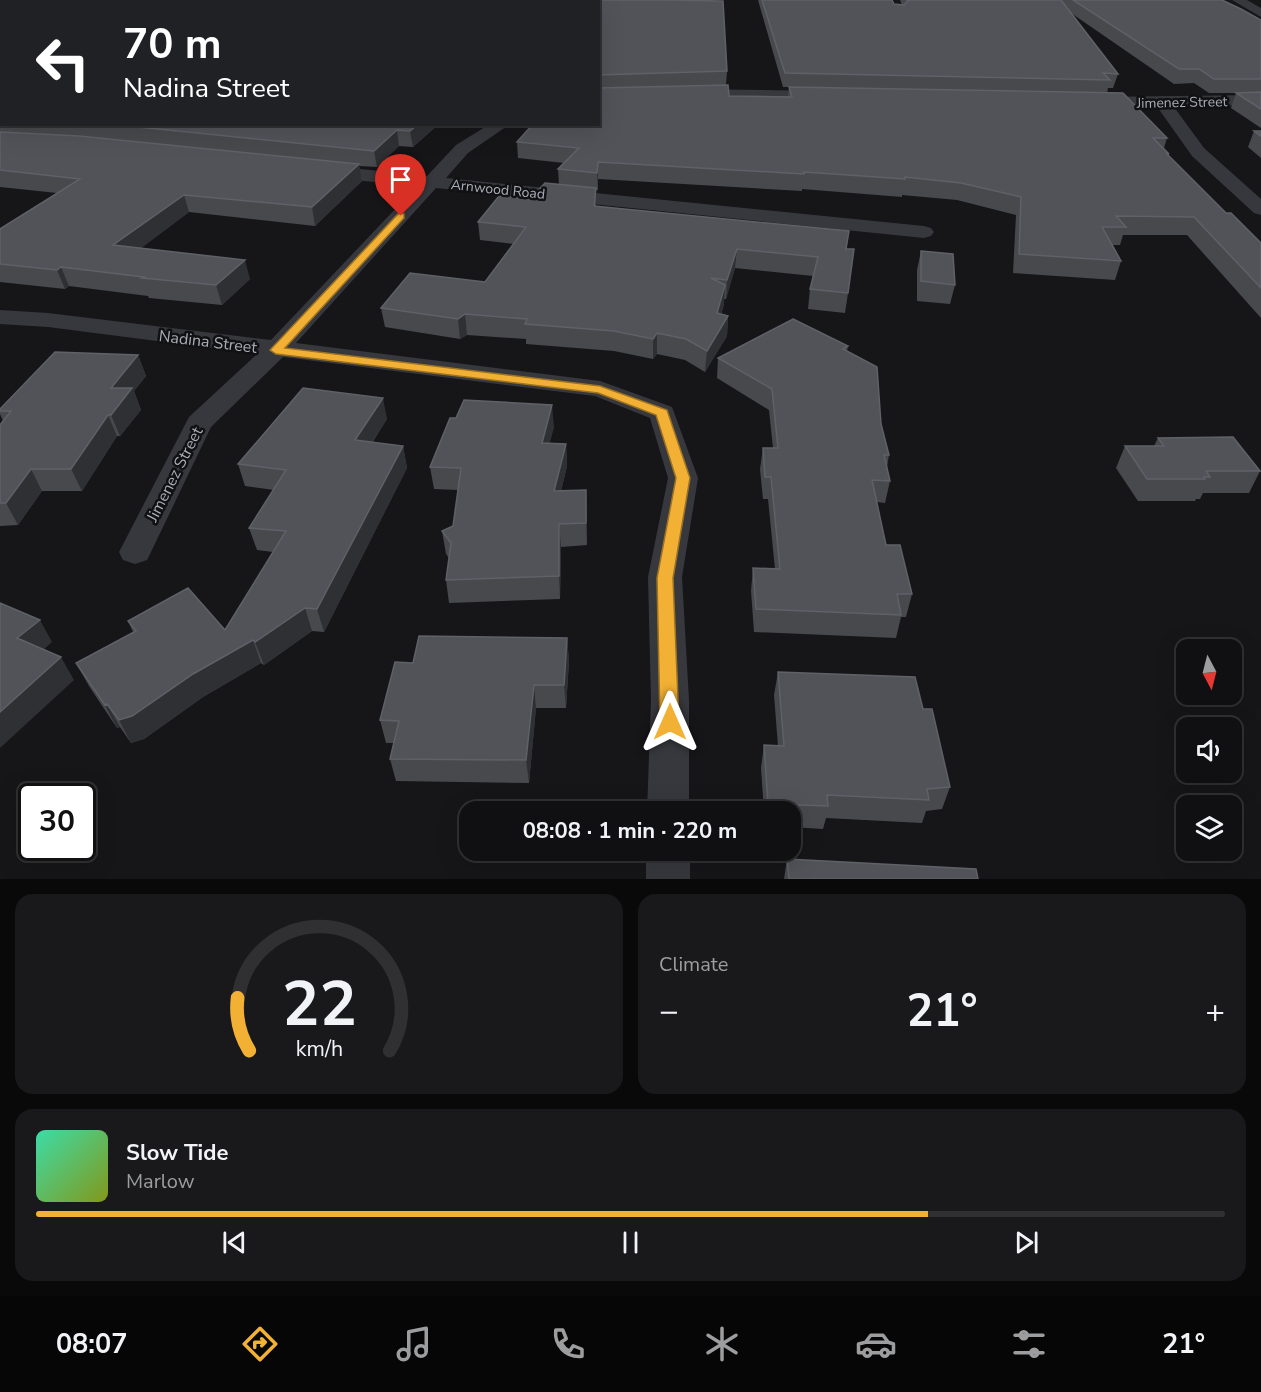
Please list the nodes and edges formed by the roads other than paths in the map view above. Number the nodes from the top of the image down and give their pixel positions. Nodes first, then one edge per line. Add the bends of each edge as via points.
1 (1238, 0) edge
2 (1261, 13) edge
3 (674, 94) edge
4 (849, 96) edge
5 (1261, 100) edge
6 (1082, 102) edge
7 (1163, 103) junction
8 (499, 126) edge
9 (308, 169) edge
10 (432, 182) junction
11 (1261, 209) edge
12 (924, 232) dead end
13 (0, 317) edge
14 (276, 350) junction
15 (135, 552) dead end
16 (668, 801) edge
17 (668, 861) edge
18 (668, 879) edge

1 - 2 street
3 - 4 street
5 - 7 street, Jimenez Street
6 - 7 street, Jimenez Street
7 - 11 street via 1198,152
8 - 10 street, Jimenez Street via 462,149
9 - 10 street, Arnwood Road
10 - 12 street, Arnwood Road
10 - 14 street, Jimenez Street
13 - 14 street, Nadina Street
14 - 15 street, Jimenez Street via 199,423
14 - 16 street, Nadina Street via 600,390 662,412 683,478 665,578 670,700
17 - 18 street

